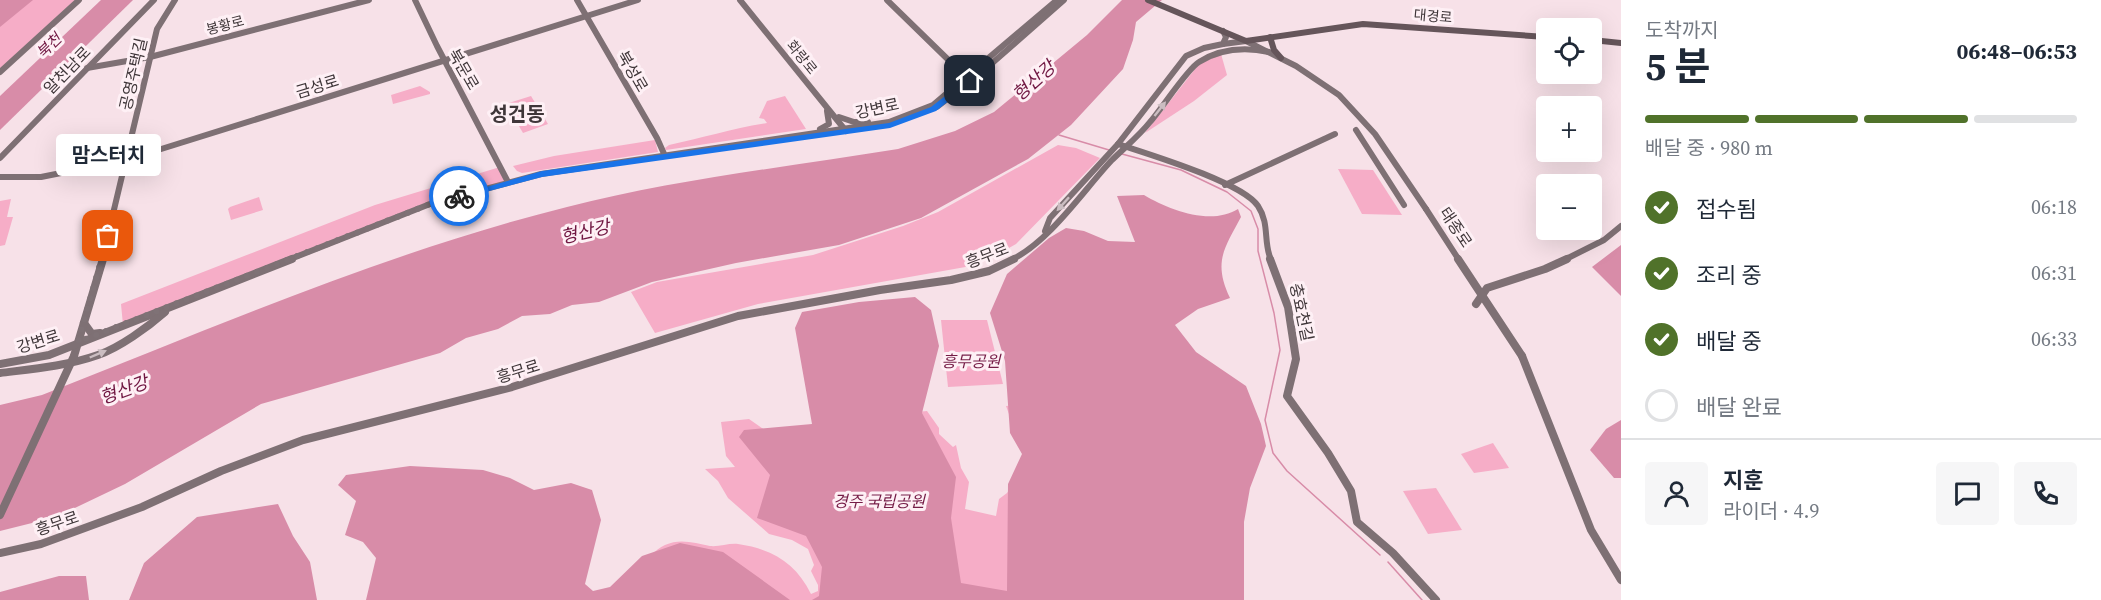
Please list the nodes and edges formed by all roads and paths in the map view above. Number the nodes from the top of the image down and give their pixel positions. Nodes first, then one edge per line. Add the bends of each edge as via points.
1 (79, 0) edge
2 (154, 0) edge
3 (175, 0) edge
4 (369, 0) edge
5 (415, 0) edge
6 (577, 0) edge
7 (633, 0) edge
8 (639, 0) edge
9 (739, 0) edge
10 (887, 0) edge
11 (1057, 0) edge
12 (1064, 0) edge
13 (1148, 0) edge
14 (586, 16) junction
15 (1536, 36) edge
16 (1267, 37) junction
17 (1225, 38) junction
18 (1602, 41) edge
19 (1247, 43) junction
20 (1621, 43) edge
21 (150, 57) junction
22 (1281, 58) junction
23 (443, 60) junction
24 (87, 68) junction
25 (0, 72) edge
26 (968, 80) junction
27 (827, 110) junction
28 (916, 115) junction
29 (906, 116) junction
30 (844, 130) junction
31 (1356, 130) dead end
32 (813, 132) junction
33 (1335, 134) dead end
34 (1119, 147) junction
35 (664, 156) junction
36 (0, 158) edge
37 (126, 159) junction
38 (0, 175) edge
39 (508, 182) junction
40 (1225, 185) junction
41 (1404, 205) dead end
42 (1621, 226) edge
43 (180, 304) junction
44 (1476, 304) dead end
45 (84, 322) junction
46 (81, 331) junction
47 (106, 332) junction
48 (78, 342) junction
49 (53, 353) junction
50 (0, 364) edge
51 (0, 373) edge
52 (0, 515) edge
53 (0, 553) edge
54 (1621, 580) edge
55 (1436, 600) edge

1 - 25 street
2 - 24 street, 알천남로
3 - 21 street, 공영주택길 via 157,29
4 - 21 street, 봉황로
5 - 23 street, 북문로
6 - 14 street, 북성로
7 - 14 street, 금성로
8 - 14 street, 금성로
9 - 27 street, 화랑로
10 - 26 street
11 - 26 street, 강변로
12 - 26 street, 강변로
13 - 17 main road
14 - 23 street, 금성로
14 - 35 street, 북성로
15 - 16 main road, 대경로 via 1374,24
16 - 17 main road
16 - 19 main road, 대경로
16 - 22 main road
17 - 19 main road
17 - 19 street, 흥무로
17 - 34 street, 흥무로 via 1186,56
18 - 20 main road
19 - 22 street, 태종로
34 -> 19 street, 흥무로 via 1148,125 1192,68 1202,60
21 - 24 street, 봉황로
21 - 37 street, 공영주택길
22 - 54 street, 태종로, bridge via 1323,83 1355,110 1375,134 1522,356 1587,520
23 - 37 street, 금성로
23 - 37 street, 금성로
23 - 39 street, 북문로
24 - 36 street, 알천남로
26 - 28 street, 강변로 via 933,109
27 - 29 street via 842,120 854,122
27 - 30 street, 화랑로
27 - 32 street via 829,124
28 - 29 street, 강변로
28 - 30 street, 강변로 via 890,125
29 - 30 street, 강변로
30 - 32 street, 강변로
30 - 35 street, 강변로
31 - 41 street
32 - 35 street, 강변로
33 - 40 street
34 - 40 street, 충효천길 via 1187,166
34 - 53 street, 흥무로 via 1050,218 1044,233 1020,256 978,275 738,316 513,387 303,440 142,507 41,544
35 - 39 street, 강변로
37 - 38 street, 금성로 via 41,177
37 - 45 street, 공영주택길
39 - 43 street, 강변로 via 430,204
40 - 55 street, 충효천길 via 1254,201 1266,221 1268,254 1288,307 1296,359 1287,396 1351,491 1356,522 1393,553
42 - 44 street via 1582,252 1487,288
43 - 47 street, 강변로
51 -> 43 street via 48,368 99,355
45 - 46 street, 공영주택길
45 - 47 street via 92,334
46 - 48 street, 공영주택길
46 - 49 street
47 - 48 street, 강변로
48 - 49 street, 강변로
48 - 52 street, 공영주택길, bridge
49 - 50 street, 강변로

